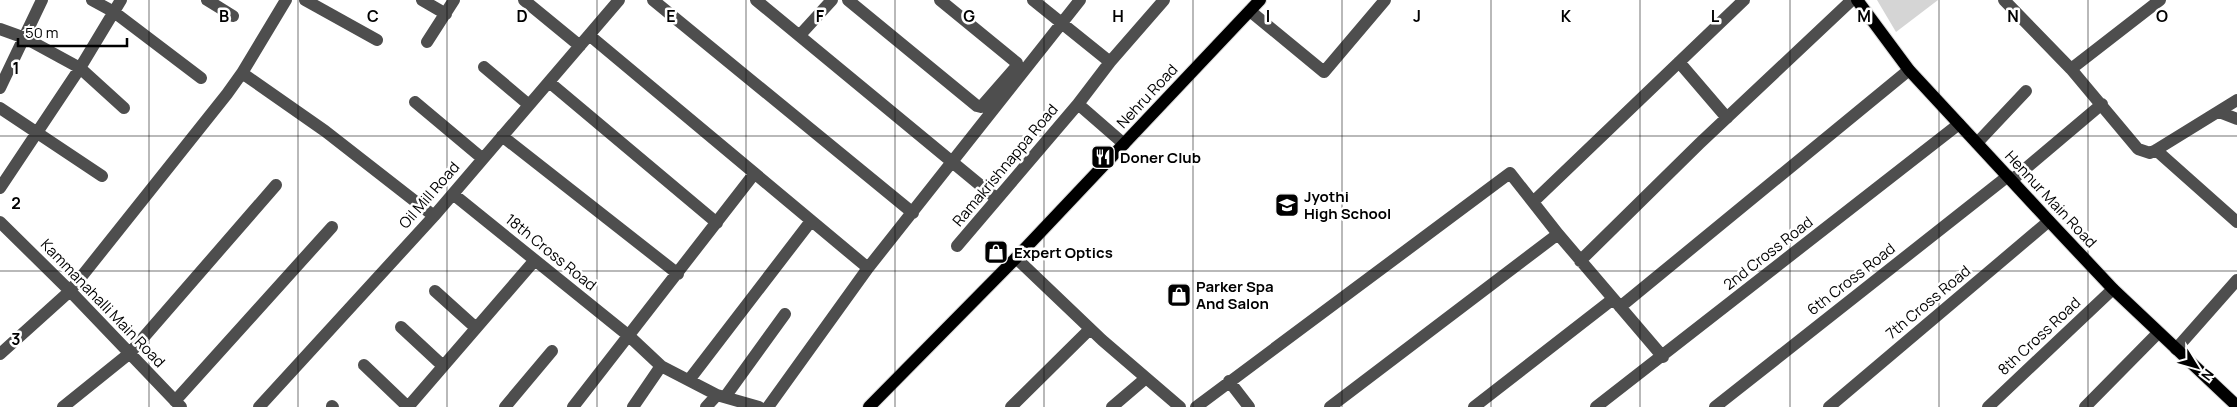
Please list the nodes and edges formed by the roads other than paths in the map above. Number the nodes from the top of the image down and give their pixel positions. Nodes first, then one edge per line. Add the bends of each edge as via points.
1 (42, 0) edge
2 (92, 0) edge
3 (121, 0) edge
4 (207, 0) edge
5 (286, 0) edge
6 (305, 0) edge
7 (422, 0) edge
8 (454, 0) edge
9 (524, 0) edge
10 (619, 0) edge
11 (653, 0) edge
12 (756, 0) edge
13 (832, 0) edge
14 (848, 0) edge
15 (940, 0) edge
16 (1034, 0) edge
17 (1080, 0) edge
18 (1164, 0) edge
19 (1260, 0) edge
20 (1386, 0) edge
21 (1744, 0) edge
22 (1852, 0) edge
23 (1857, 0) edge
24 (2004, 0) edge
25 (2160, 0) edge
26 (1250, 11) junction
27 (114, 12) junction
28 (446, 14) junction
29 (233, 16) dead end
30 (1062, 23) junction
31 (0, 28) edge
32 (589, 35) junction
33 (800, 35) junction
34 (25, 38) junction
35 (377, 40) dead end
36 (427, 42) dead end
37 (580, 46) junction
38 (1110, 62) junction
39 (1679, 62) junction
40 (484, 67) dead end
41 (80, 68) junction
42 (2071, 69) junction
43 (1909, 70) junction
44 (242, 73) junction
45 (201, 78) dead end
46 (548, 82) junction
47 (0, 88) edge
48 (2026, 91) dead end
49 (2237, 100) edge
50 (415, 102) dead end
51 (1078, 104) junction
52 (2102, 104) junction
53 (529, 105) junction
54 (0, 108) edge
55 (124, 108) dead end
56 (2219, 112) junction
57 (1728, 118) junction
58 (2237, 119) edge
59 (1959, 124) junction
60 (37, 134) junction
61 (502, 136) junction
62 (1977, 143) junction
63 (1124, 144) junction
64 (2156, 150) junction
65 (482, 159) junction
66 (952, 163) junction
67 (754, 174) junction
68 (102, 176) dead end
69 (2010, 178) junction
70 (276, 185) dead end
71 (0, 188) edge
72 (452, 194) junction
73 (997, 199) junction
74 (1533, 202) junction
75 (913, 213) junction
76 (434, 216) junction
77 (811, 221) junction
78 (2049, 221) junction
79 (2237, 222) edge
80 (717, 223) junction
81 (332, 227) dead end
82 (3, 231) edge
83 (1558, 234) junction
84 (957, 246) dead end
85 (1016, 258) junction
86 (535, 260) junction
87 (1580, 261) junction
88 (868, 268) junction
89 (678, 274) junction
90 (2237, 280) edge
91 (2113, 289) junction
92 (70, 291) junction
93 (435, 291) dead end
94 (1616, 303) junction
95 (785, 314) dead end
96 (401, 327) dead end
97 (476, 328) junction
98 (1090, 329) junction
99 (2158, 332) junction
100 (629, 336) junction
101 (2176, 349) junction
102 (552, 351) dead end
103 (130, 353) junction
104 (0, 354) edge
105 (1662, 357) junction
106 (364, 365) dead end
107 (443, 366) junction
108 (662, 366) junction
109 (1146, 378) junction
110 (689, 380) junction
111 (1229, 381) junction
112 (721, 396) junction
113 (178, 404) edge
114 (2237, 406) edge
115 (63, 407) edge
116 (260, 407) edge
117 (505, 407) edge
118 (573, 407) edge
119 (633, 407) edge
120 (706, 407) edge
121 (759, 407) edge
122 (768, 407) edge
123 (869, 407) edge
124 (1011, 407) edge
125 (1112, 407) edge
126 (1180, 407) edge
127 (1196, 407) edge
128 (1249, 407) edge
129 (1330, 407) edge
130 (1474, 407) edge
131 (1596, 407) edge
132 (1715, 407) edge
133 (1828, 407) edge
134 (1988, 407) edge
135 (2085, 407) edge

1 - 34 street
2 - 27 street
3 - 27 street
4 - 29 street
5 - 44 street
6 - 35 street
7 - 28 street
8 - 28 street
9 - 37 street
10 - 32 street, Oil Mill Road
11 - 75 street
12 - 33 street
13 - 33 street
14 - 15 street via 982,107 1017,63
16 - 30 street
17 - 30 street
18 - 38 street, Ramakrishnappa Road
19 - 26 main road, Nehru Road
20 - 26 street via 1324,72
21 - 39 street
22 - 57 street
23 - 43 main road, Hennur Main Road
24 - 42 street
25 - 42 street
26 - 63 main road, Nehru Road
27 - 41 street
27 - 45 street
28 - 36 street
30 - 38 street
30 - 66 street
31 - 34 street
32 - 37 street, Oil Mill Road
32 - 67 street
33 - 66 street
34 - 41 street
34 - 47 street
37 - 46 street, Oil Mill Road
38 - 51 street, Ramakrishnappa Road
39 - 57 street
39 - 74 street
40 - 53 street
41 - 55 street
41 - 60 street
42 - 52 street
43 - 59 main road, Hennur Main Road
43 - 94 street
44 - 76 street via 325,131
44 - 92 street
46 - 53 street, Oil Mill Road
46 - 80 street
48 - 62 street
49 - 56 street
50 - 65 street
51 - 63 street, Ramakrishnappa Road
51 - 73 street, Ramakrishnappa Road
52 - 64 street via 2138,149 2150,153
52 - 69 street, 6th Cross Road
53 - 61 street, Oil Mill Road
54 - 60 street
56 - 58 street
56 - 64 street
57 - 87 street
59 - 62 main road, Hennur Main Road
59 - 105 street, 2nd Cross Road
60 - 68 street
60 - 71 street
61 - 65 street, Oil Mill Road
61 - 89 street
62 - 69 main road, Hennur Main Road
63 - 85 main road, Nehru Road
64 - 79 street
65 - 72 street, Oil Mill Road
66 - 73 street
66 - 75 street
67 - 77 street
67 - 80 street
69 - 78 main road, Hennur Main Road
69 - 132 street, 6th Cross Road
70 - 103 street
72 - 76 street, Oil Mill Road
72 - 86 street, 18th Cross Road
73 - 84 street, Ramakrishnappa Road
74 - 83 street
74 - 111 street via 1510,173
75 - 88 street
76 - 116 street, Oil Mill Road
77 - 88 street
77 - 110 street
78 - 91 main road, Hennur Main Road
78 - 133 street, 7th Cross Road
80 - 89 street
81 - 113 street
82 - 92 street, Kammanahalli Main Road
83 - 87 street
83 - 129 street
85 - 98 street
85 - 123 main road, Nehru Road
86 - 97 street
86 - 100 street, 18th Cross Road
87 - 94 street
88 - 122 street
89 - 100 street
90 - 101 street
91 - 99 main road, Hennur Main Road
91 - 134 street, 8th Cross Road
92 - 103 street, Kammanahalli Main Road
92 - 104 street
93 - 97 street
94 - 105 street
94 - 130 street
95 - 112 street
96 - 107 street
97 - 107 street
98 - 109 street
98 - 124 street
99 - 101 main road, Hennur Main Road
99 - 135 street
100 - 108 street, 18th Cross Road
100 - 118 street
101 - 114 main road, Hennur Main Road
102 - 117 street
103 - 113 street, Kammanahalli Main Road
103 - 115 street
105 - 131 street, 2nd Cross Road
106 - 107 street via 408,407
108 - 110 street, 18th Cross Road
108 - 119 street
109 - 125 street
109 - 126 street
110 - 112 street, 18th Cross Road
111 - 127 street
111 - 128 street
112 - 120 street
112 - 121 street, 18th Cross Road

